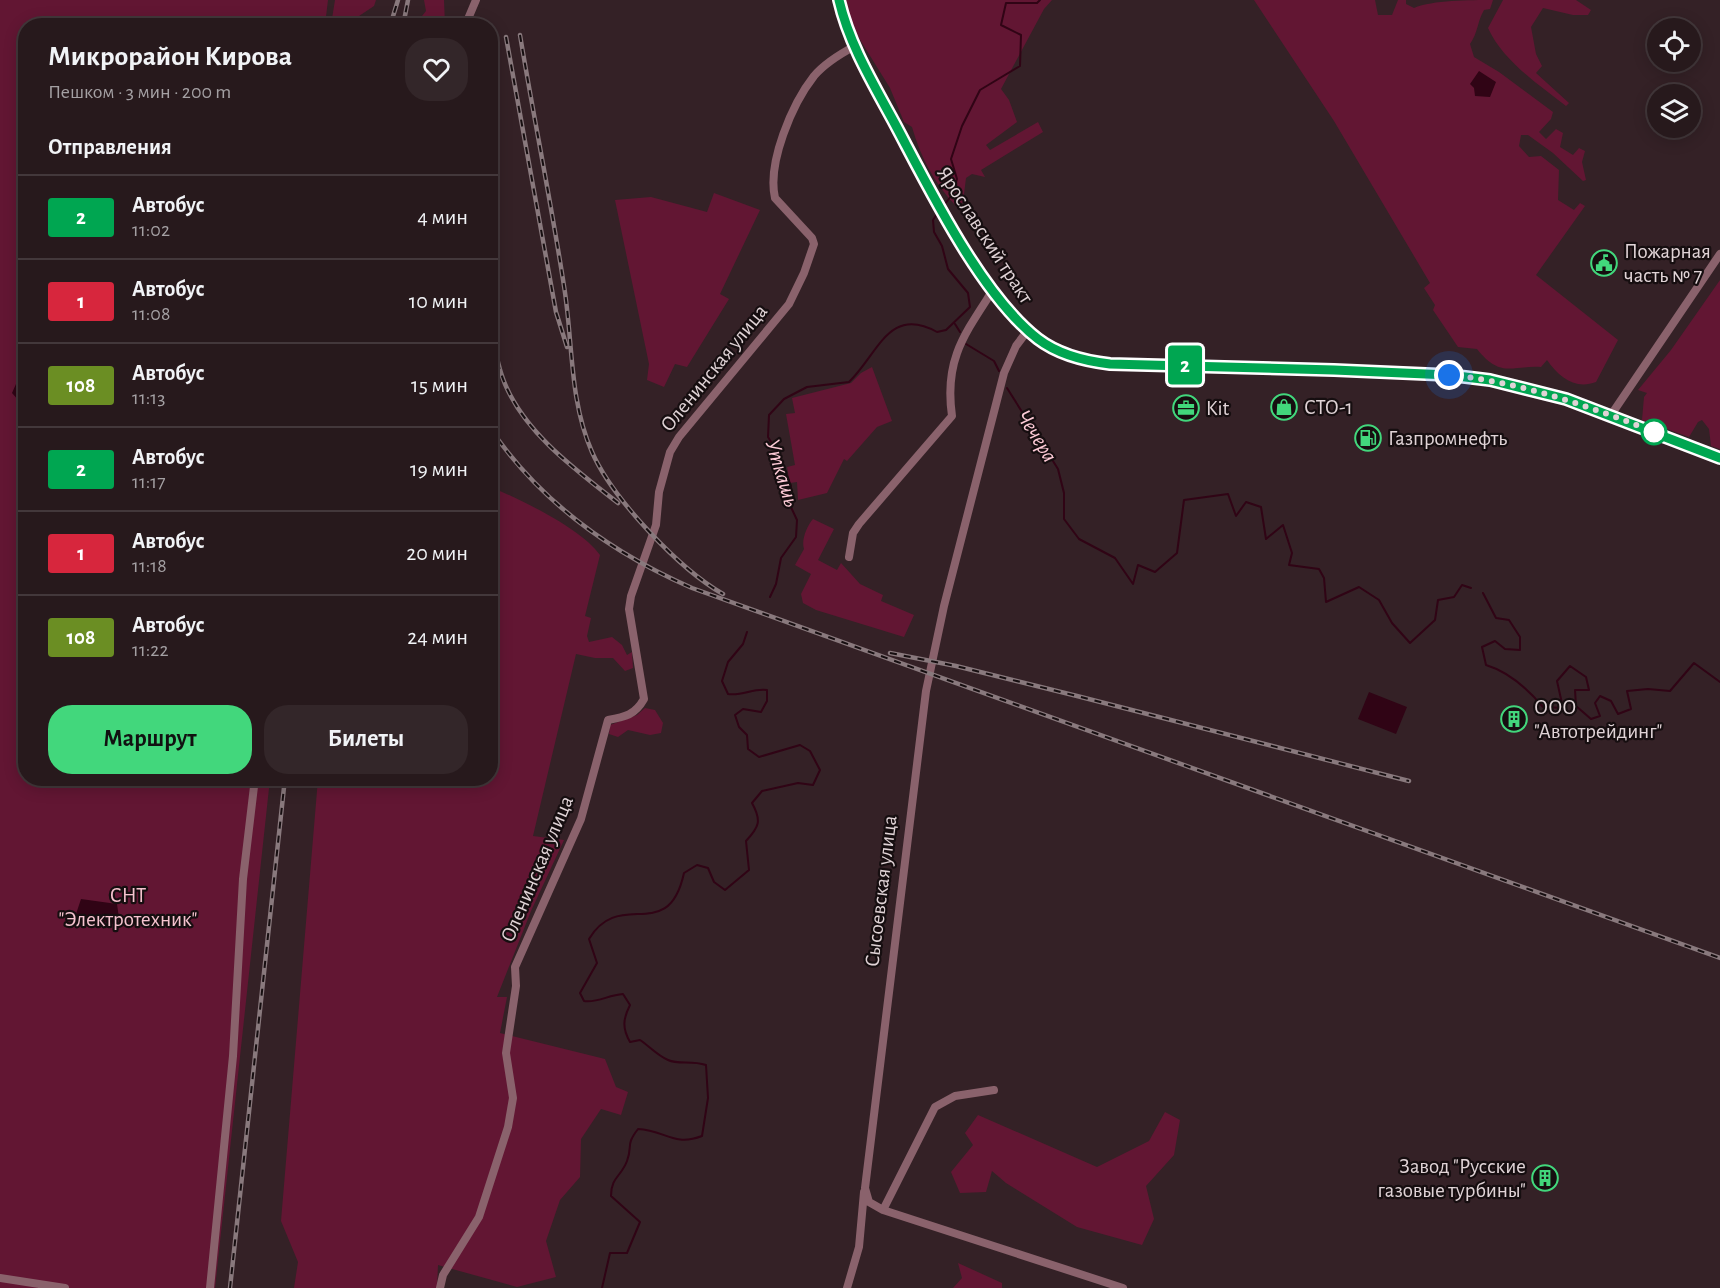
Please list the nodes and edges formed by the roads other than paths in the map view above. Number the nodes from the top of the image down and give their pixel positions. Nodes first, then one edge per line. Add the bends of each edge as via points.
1 (476, 0) edge
2 (839, 0) edge
3 (468, 18) edge
4 (855, 46) junction
5 (1720, 254) edge
6 (993, 290) junction
7 (1028, 330) junction
8 (1611, 415) junction
9 (1720, 458) edge
10 (849, 557) dead end
11 (254, 786) edge
12 (994, 1090) dead end
13 (865, 1188) junction
14 (880, 1209) junction
15 (861, 1221) junction
16 (0, 1278) edge
17 (65, 1288) edge
18 (210, 1288) edge
19 (440, 1288) edge
20 (847, 1288) edge
21 (1123, 1288) edge

1 - 3 street
2 - 4 street, Ярославский тракт
4 - 6 street, Ярославский тракт via 929,189
4 - 19 street, Оленинская улица via 827,63 804,89 780,147 775,198 810,233 814,244 804,273 789,304 679,437 663,471 656,525 628,609 644,699 639,709 628,716 608,720 581,819 515,967 506,1053 513,1098 508,1127 479,1217 443,1275
5 - 8 street
6 - 7 street, Ярославский тракт
6 - 10 street via 952,361 952,416 859,524 853,533
7 - 8 street, Ярославский тракт via 1060,352 1090,362 1449,375 1544,393
7 - 13 street, Сысоевская улица via 1004,373 926,691
8 - 9 street, Ярославский тракт
11 - 18 street
12 - 14 street via 955,1096 935,1107
13 - 14 street via 869,1202
13 - 15 street, Сысоевская улица
14 - 15 street via 866,1212
14 - 21 street
15 - 20 street, Сысоевская улица via 856,1263
16 - 17 street

